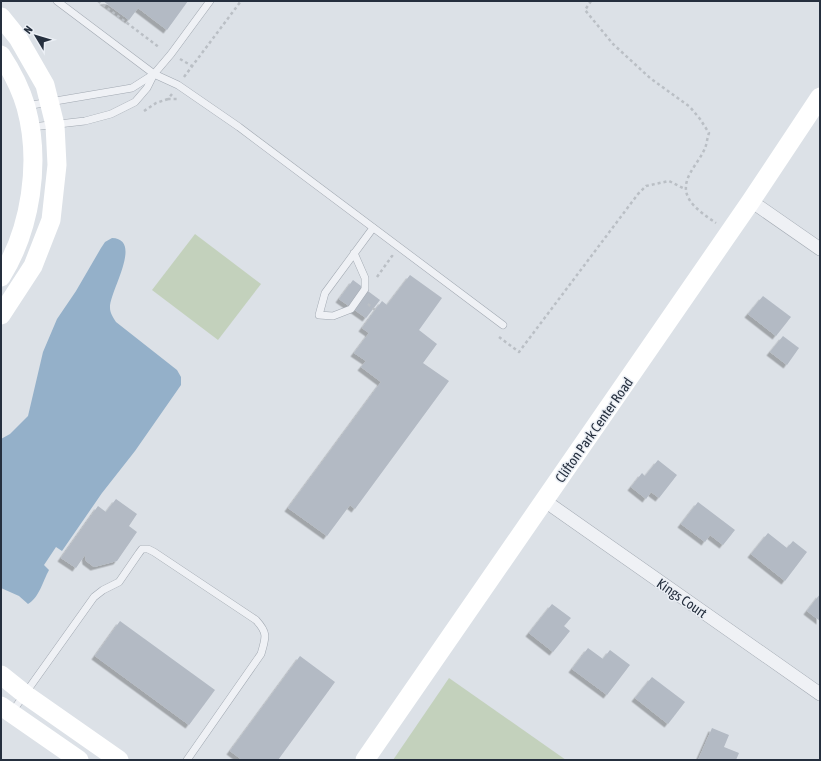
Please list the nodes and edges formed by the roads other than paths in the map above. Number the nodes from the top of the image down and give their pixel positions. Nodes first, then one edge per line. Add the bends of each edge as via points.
1 (57, 1) edge
2 (210, 1) edge
3 (1, 17) edge
4 (1, 55) edge
5 (154, 74) junction
6 (820, 97) edge
7 (49, 102) junction
8 (26, 106) junction
9 (55, 125) junction
10 (31, 128) junction
11 (751, 201) junction
12 (373, 228) junction
13 (820, 249) edge
14 (354, 254) junction
15 (1, 277) edge
16 (1, 314) edge
17 (503, 325) dead end
18 (545, 501) junction
19 (1, 674) edge
20 (820, 694) edge
21 (26, 695) junction
22 (6, 710) edge
23 (79, 760) edge
24 (119, 760) edge
25 (187, 760) edge
26 (365, 760) edge

1 - 5 lane
2 - 5 lane
3 - 7 street via 18,38 45,85
4 - 8 street
5 - 7 lane via 132,88
5 - 9 lane via 147,88 135,102 111,114
5 - 12 lane via 178,85 239,127
6 - 11 street, Clifton Park Center Road
7 - 8 lane
7 - 9 street
8 - 10 street
9 - 10 lane
9 - 16 street via 57,165 51,220 33,266
10 - 15 street via 31,194 23,232
11 - 13 street
11 - 18 street, Clifton Park Center Road
12 - 14 lane
12 - 17 lane
14 - 14 lane via 365,278 365,289 351,309 333,316 319,315 325,293
18 - 20 street, Kings Court
18 - 26 street, Clifton Park Center Road
19 - 21 street
21 - 22 lane
21 - 24 street
21 - 25 lane via 94,597 119,582 142,549 148,549 256,620 264,629 266,639 261,654
22 - 23 street

